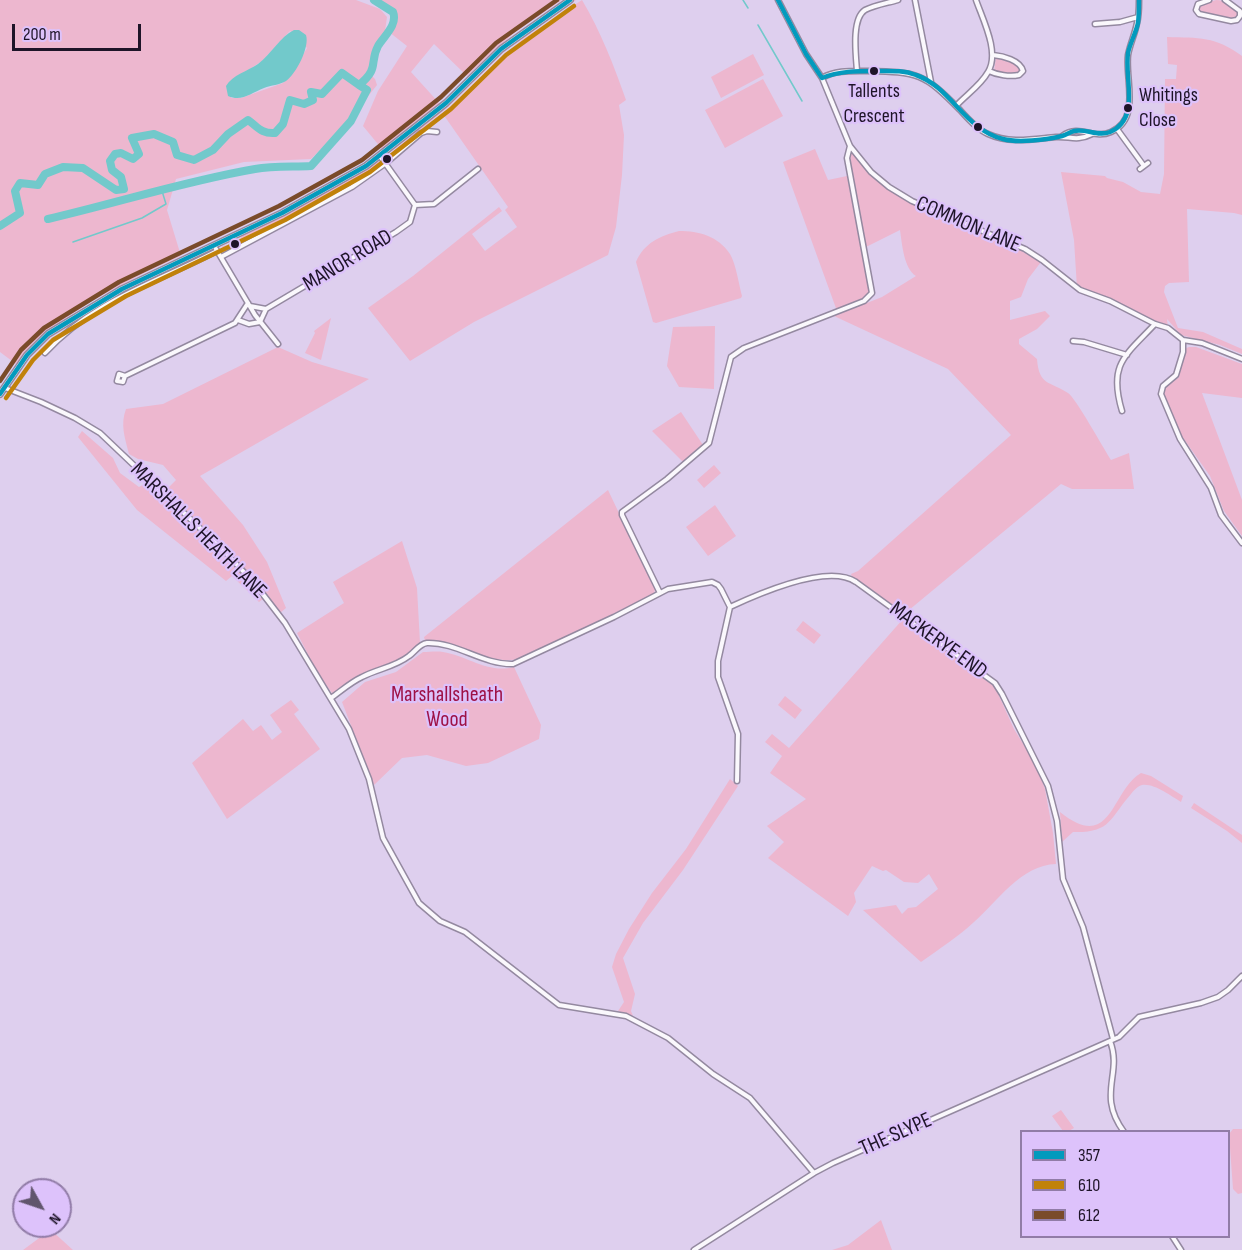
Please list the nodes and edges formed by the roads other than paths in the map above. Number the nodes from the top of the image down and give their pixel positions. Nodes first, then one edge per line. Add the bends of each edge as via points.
1 (570, 0) edge
2 (778, 0) edge
3 (898, 0) edge
4 (915, 0) edge
5 (976, 0) edge
6 (1139, 0) edge
7 (1209, 0) edge
8 (1225, 0) edge
9 (1138, 17) junction
10 (1095, 24) dead end
11 (993, 55) junction
12 (929, 67) junction
13 (857, 71) junction
14 (989, 71) junction
15 (917, 75) junction
16 (822, 78) junction
17 (931, 82) junction
18 (956, 106) junction
19 (1117, 129) junction
20 (1076, 130) junction
21 (437, 132) dead end
22 (1092, 134) junction
23 (1061, 136) junction
24 (1077, 139) junction
25 (850, 146) junction
26 (380, 156) junction
27 (386, 163) junction
28 (1144, 166) dead end
29 (478, 169) dead end
30 (415, 205) junction
31 (216, 248) junction
32 (220, 257) junction
33 (249, 305) junction
34 (266, 309) junction
35 (238, 320) junction
36 (260, 322) junction
37 (1155, 324) junction
38 (48, 334) junction
39 (1073, 340) dead end
40 (1183, 340) junction
41 (55, 342) junction
42 (278, 344) dead end
43 (45, 353) dead end
44 (1127, 355) junction
45 (1242, 358) edge
46 (125, 376) dead end
47 (5, 388) junction
48 (0, 394) edge
49 (1122, 411) dead end
50 (1242, 543) edge
51 (660, 593) junction
52 (730, 607) junction
53 (331, 698) junction
54 (737, 781) dead end
55 (1242, 976) edge
56 (1121, 1036) junction
57 (1112, 1040) junction
58 (1113, 1049) junction
59 (1123, 1130) edge
60 (814, 1173) junction
61 (694, 1250) edge

1 - 26 main road via 501,49 446,103
2 - 16 street, COMMON LANE
3 - 13 street via 860,14 856,22
4 - 12 street
5 - 11 street
6 - 9 street
7 - 8 street via 1198,4 1198,14 1237,20 1239,11
9 - 10 street
9 - 19 street via 1128,54 1129,110
11 - 14 street
11 - 14 street via 1018,63 1023,71 1016,76
12 - 15 street
12 - 17 street
13 - 15 street
13 - 16 street
14 - 18 street
15 - 17 street
16 - 25 street, COMMON LANE
17 - 18 street
18 - 23 street via 975,126 1001,140
19 - 22 street
19 - 28 street
20 - 22 street
20 - 23 street
20 - 24 street
21 - 27 street via 425,131
22 - 24 street
23 - 24 street
25 - 37 street, COMMON LANE via 871,172 904,197 1025,249 1080,290
25 - 51 street via 847,158 872,293 864,301 744,348 731,357 709,443 622,512
26 - 27 street
26 - 31 main road via 349,177
27 - 30 street
27 - 32 street via 352,187
29 - 30 street via 434,204
30 - 34 street, MANOR ROAD via 410,222 396,232
31 - 32 street
31 - 38 main road via 155,272
31 - 41 street via 123,295
32 - 33 street
33 - 34 street
33 - 35 street
33 - 36 street
34 - 36 street
35 - 36 street
35 - 46 street
36 - 42 street
37 - 40 street, COMMON LANE
37 - 44 street
38 - 41 street
38 - 47 main road via 27,355
39 - 44 street
40 - 45 street, COMMON LANE
40 - 50 street via 1176,375 1163,386 1161,394 1180,439 1211,488 1221,515
41 - 43 street
44 - 49 street via 1116,381
47 - 48 main road
47 - 53 street, MARSHALLS HEATH LANE via 100,433 248,576 285,623
51 - 52 street via 712,582 721,589
51 - 53 street via 513,664 496,663 427,643 396,664 361,677
52 - 54 street via 718,677 738,734
52 - 57 street, MACKERYE END via 791,582 842,575 995,683 1048,786 1057,821 1063,879 1080,918
53 - 60 street, MARSHALLS HEATH LANE via 363,760 383,838 419,903 559,1005 626,1016 668,1038 750,1098
55 - 56 street via 1218,997 1139,1017
56 - 57 street, THE SLYPE
56 - 58 street
57 - 58 street, MACKERYE END
57 - 60 street, THE SLYPE
58 - 59 street via 1110,1100 1115,1120
60 - 61 street, THE SLYPE

